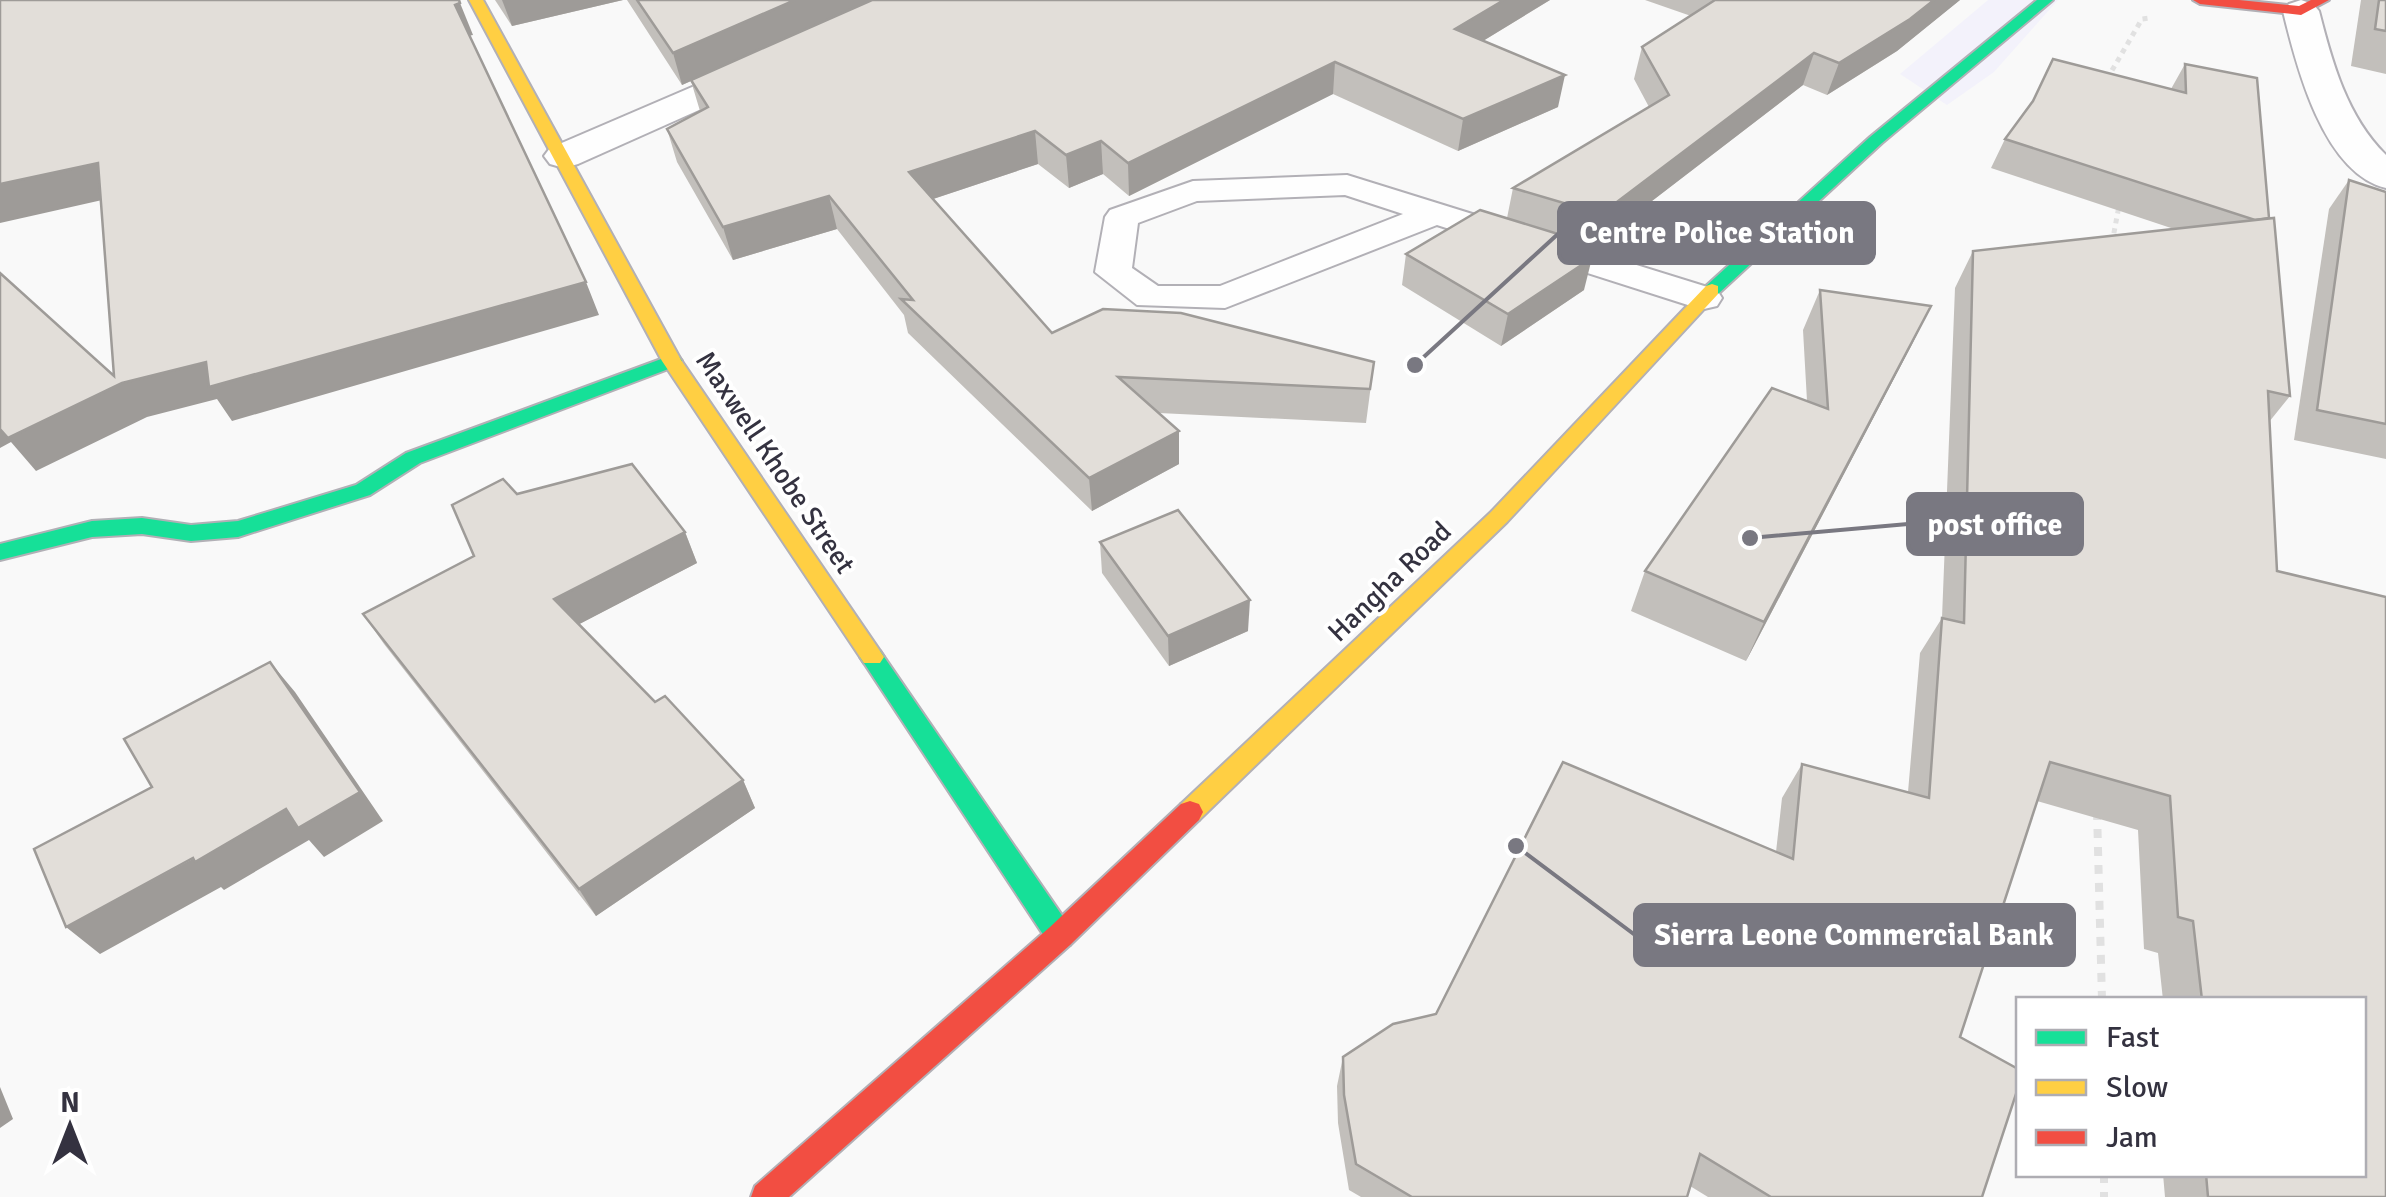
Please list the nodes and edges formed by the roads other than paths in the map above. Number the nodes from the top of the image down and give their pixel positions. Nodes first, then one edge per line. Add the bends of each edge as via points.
1 (476, 0) edge
2 (2046, 0) edge
3 (2200, 0) edge
4 (2312, 6) edge
5 (790, 55) edge
6 (564, 156) junction
7 (2386, 176) edge
8 (1435, 213) junction
9 (1704, 298) junction
10 (672, 361) junction
11 (0, 552) edge
12 (1060, 936) junction
13 (766, 1197) edge

1 - 6 main road, Maxwell Khobe Street
2 - 9 main road, Hangha Road via 1876,140
3 - 4 main road
4 - 7 street via 2314,63 2340,122 2366,161
5 - 6 street
6 - 10 main road, Maxwell Khobe Street
8 - 8 lane via 1347,185 1193,191 1122,217 1113,272 1150,296 1225,296
8 - 9 lane
9 - 12 main road, Hangha Road via 1499,517
10 - 11 main road via 414,458 364,490 238,529 92,529
10 - 12 main road, Maxwell Khobe Street
12 - 13 main road, Hangha Road

